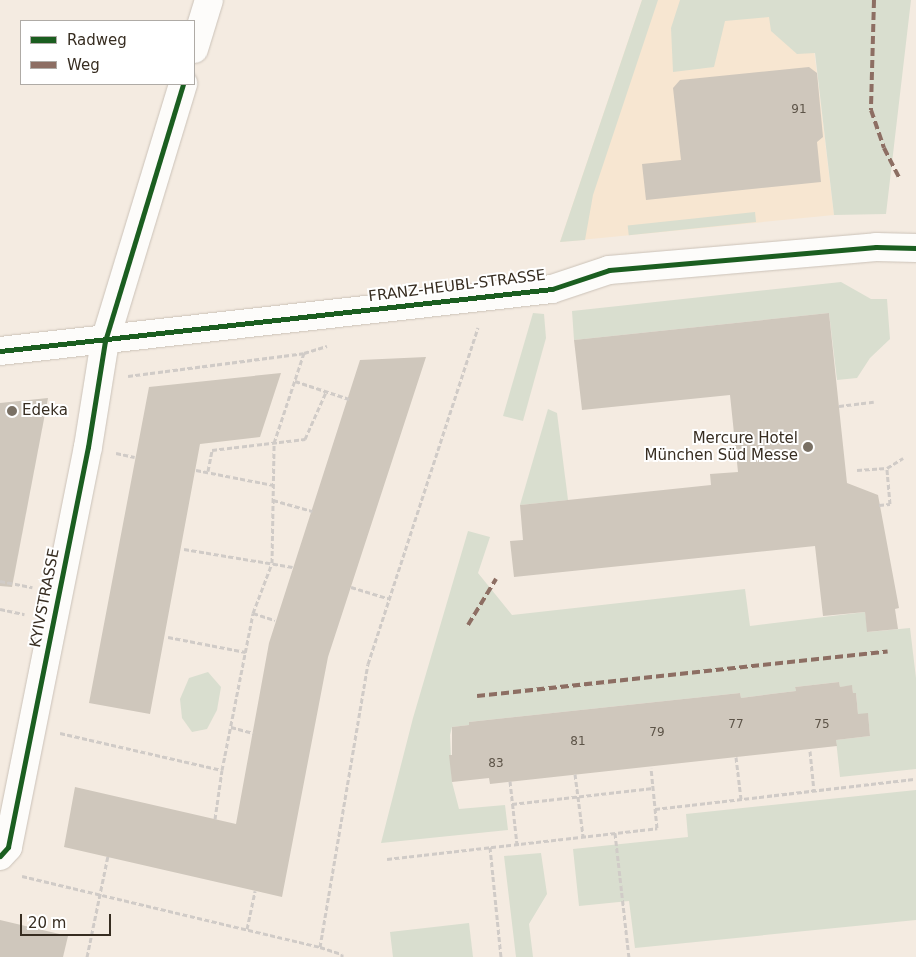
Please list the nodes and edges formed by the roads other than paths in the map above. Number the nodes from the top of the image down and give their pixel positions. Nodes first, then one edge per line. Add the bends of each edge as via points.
1 (209, 0) edge
2 (195, 46) edge
3 (183, 85) edge
4 (916, 248) edge
5 (105, 341) junction
6 (0, 351) edge
7 (7, 865) edge

1 - 2 street
3 - 5 street, KYIVSTRASSE
4 - 5 street, FRANZ-HEUBL-STRASSE via 876,246 609,270 552,289
5 - 6 street, FRANZ-HEUBL-STRASSE
5 - 7 street, KYIVSTRASSE

